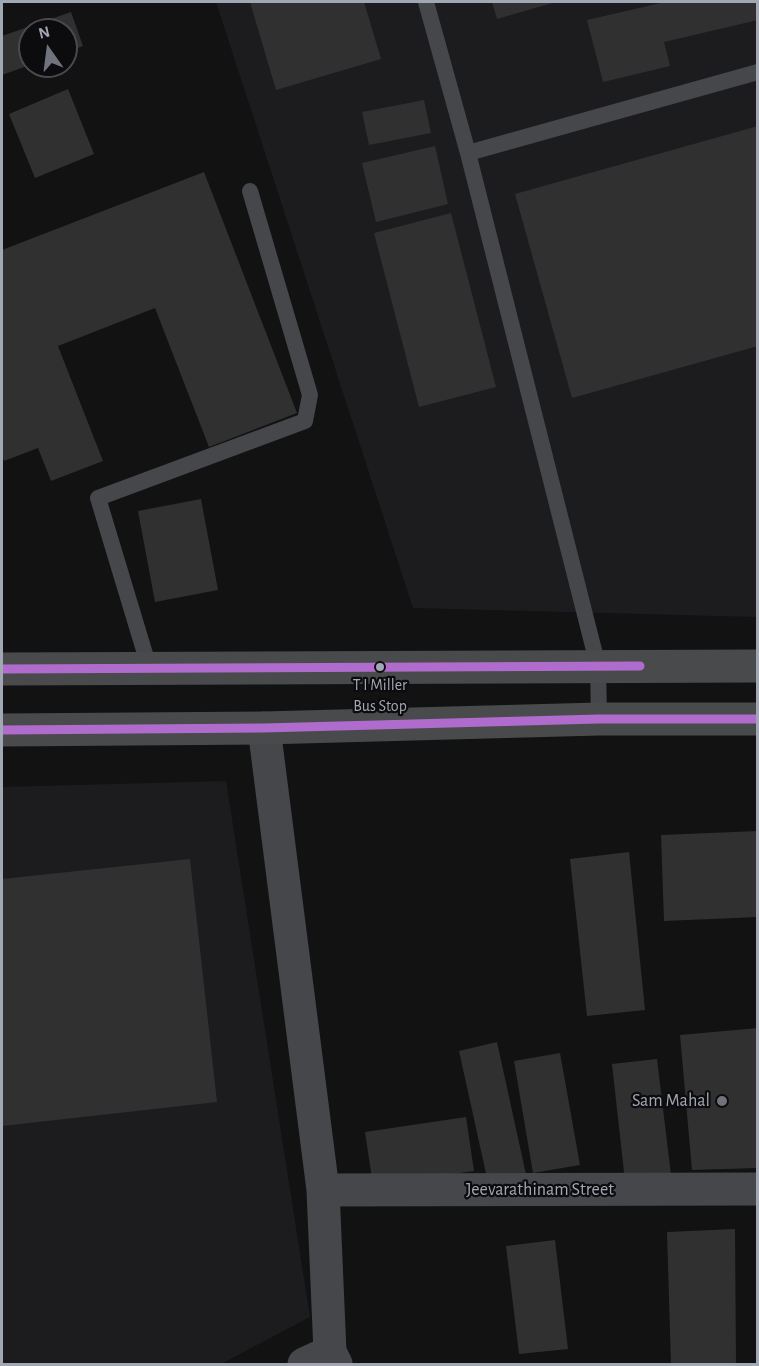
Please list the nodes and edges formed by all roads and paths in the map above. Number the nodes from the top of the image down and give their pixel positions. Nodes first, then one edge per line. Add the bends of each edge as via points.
1 (426, 2) edge
2 (758, 72) edge
3 (468, 153) junction
4 (250, 190) dead end
5 (597, 666) junction
6 (758, 666) edge
7 (149, 667) junction
8 (2, 669) edge
9 (599, 719) junction
10 (758, 719) edge
11 (264, 728) junction
12 (2, 730) edge
13 (324, 1190) junction
14 (758, 1190) edge
15 (323, 1360) edge

1 - 3 lane
2 - 3 lane
3 - 5 lane
4 - 7 lane via 309,395 305,421 98,498
5 - 6 highway
5 - 7 highway
5 - 9 lane
7 - 8 highway
9 - 10 highway
9 - 11 highway
11 - 12 highway
11 - 13 street
13 - 14 street, Jeevarathinam Street
13 - 15 street

